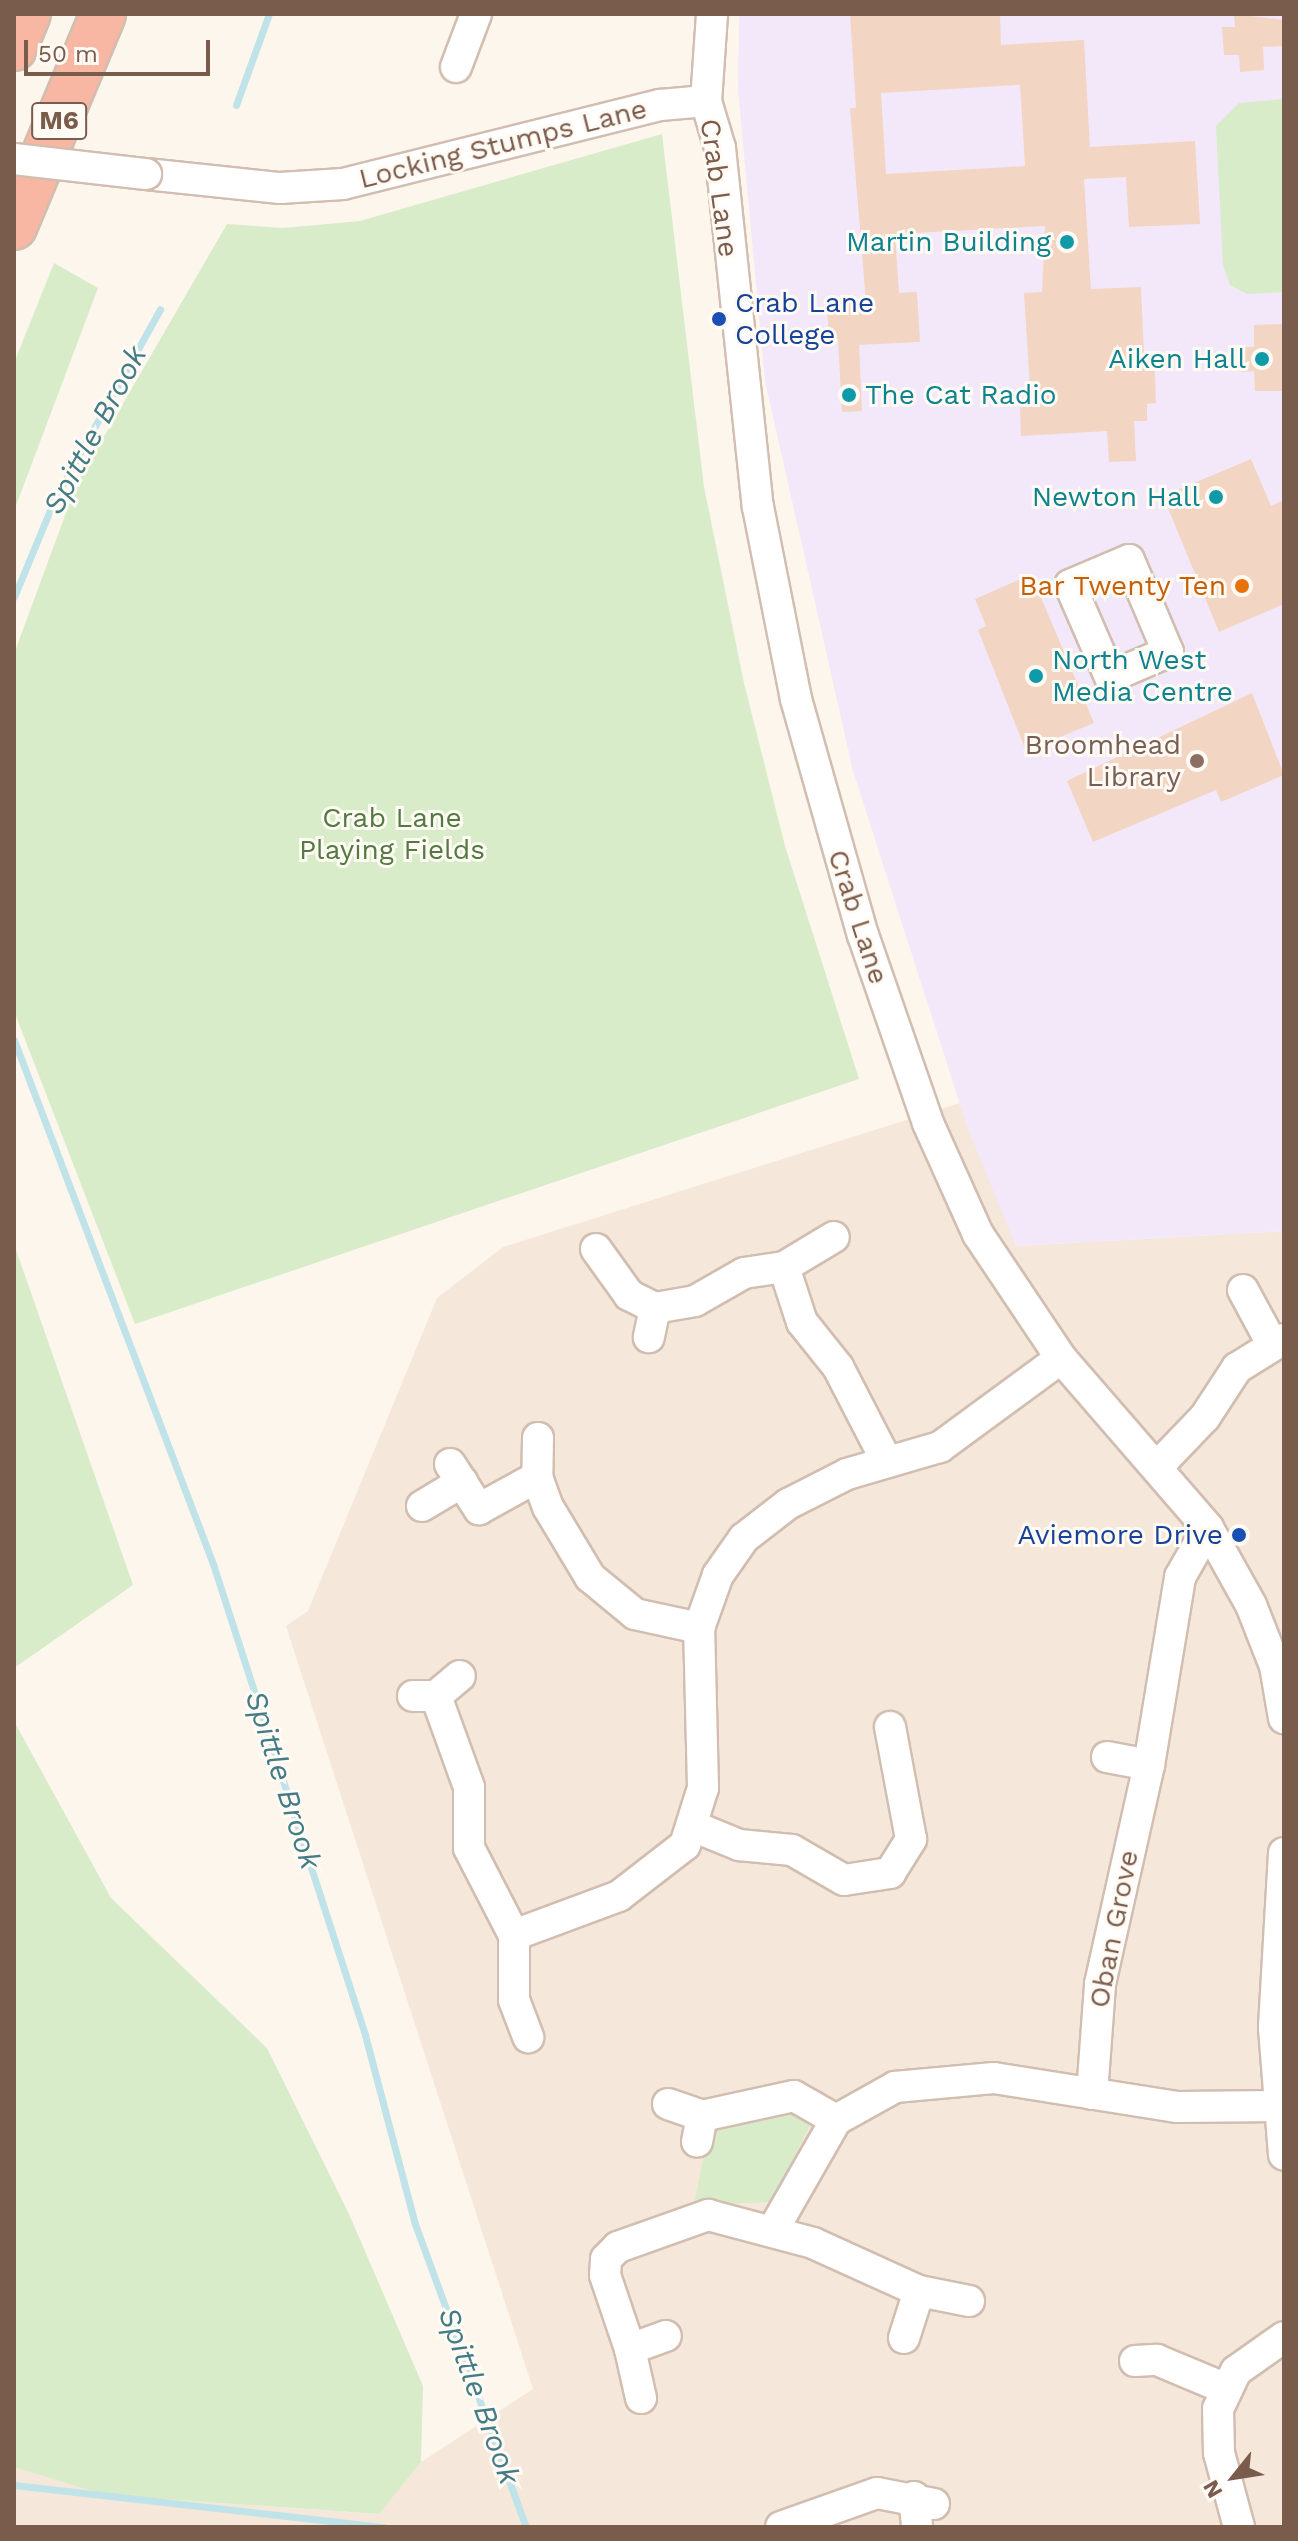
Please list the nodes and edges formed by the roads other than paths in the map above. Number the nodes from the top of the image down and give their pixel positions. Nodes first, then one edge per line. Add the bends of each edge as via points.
1 (28, 14) edge
2 (103, 14) edge
3 (476, 14) edge
4 (712, 14) edge
5 (14, 48) edge
6 (456, 67) dead end
7 (706, 101) junction
8 (14, 159) edge
9 (14, 227) edge
10 (834, 1237) dead end
11 (596, 1249) dead end
12 (784, 1267) junction
13 (1243, 1289) dead end
14 (1277, 1340) edge
15 (1061, 1358) junction
16 (538, 1438) dead end
17 (887, 1462) junction
18 (1158, 1466) junction
19 (537, 1477) junction
20 (422, 1506) dead end
21 (1208, 1528) junction
22 (699, 1628) junction
23 (460, 1676) dead end
24 (1284, 1718) edge
25 (890, 1727) dead end
26 (1107, 1757) dead end
27 (1149, 1765) junction
28 (695, 1827) junction
29 (1284, 1853) edge
30 (514, 1935) junction
31 (1280, 1973) edge
32 (528, 2037) dead end
33 (1092, 2094) junction
34 (668, 2104) dead end
35 (1278, 2106) junction
36 (836, 2120) junction
37 (1284, 2155) edge
38 (773, 2230) junction
39 (919, 2291) junction
40 (969, 2301) dead end
41 (666, 2336) dead end
42 (1284, 2337) edge
43 (904, 2338) dead end
44 (630, 2349) junction
45 (1135, 2361) dead end
46 (1224, 2388) junction
47 (641, 2398) dead end
48 (922, 2509) edge
49 (781, 2527) edge
50 (1239, 2527) edge

1 - 5 highway
2 - 9 highway, M6
3 - 6 street
4 - 7 street, Crab Lane
7 - 8 street, Locking Stumps Lane, bridge via 660,105 343,184 280,188
7 - 15 street, Crab Lane via 720,148 758,507 827,823 942,1159 1010,1288
10 - 12 street
11 - 12 street via 652,1322 744,1273
12 - 17 street via 802,1322 838,1367
13 - 14 street
14 - 18 street via 1237,1368 1205,1417
15 - 17 street via 940,1447
15 - 18 street, Crab Lane
16 - 19 street
17 - 22 street via 814,1490 744,1538 718,1575
18 - 21 street, Crab Lane
19 - 20 street via 479,1509 456,1473
19 - 22 street via 560,1533 605,1593 635,1614
21 - 24 street, Crab Lane via 1251,1605 1275,1666
21 - 27 street, Oban Grove via 1180,1577 1169,1672
22 - 28 street via 703,1788
23 - 30 street via 425,1696 469,1787 469,1848
25 - 28 street via 911,1839 890,1873 844,1880 792,1850 739,1845
26 - 27 street
27 - 33 street, Oban Grove via 1100,1984
28 - 30 street via 674,1858 619,1896
29 - 31 street
30 - 32 street via 514,2000
31 - 35 street
33 - 35 street via 1178,2107
33 - 36 street via 994,2078 927,2082 875,2093
34 - 36 street via 700,2129 794,2096
35 - 37 street
36 - 38 street
38 - 39 street
38 - 44 street via 708,2215 611,2252 605,2275
39 - 40 street
39 - 43 street
41 - 44 street
42 - 46 street via 1252,2355
44 - 47 street
45 - 46 street via 1157,2360
46 - 50 street via 1216,2431
48 - 49 street via 860,2497

